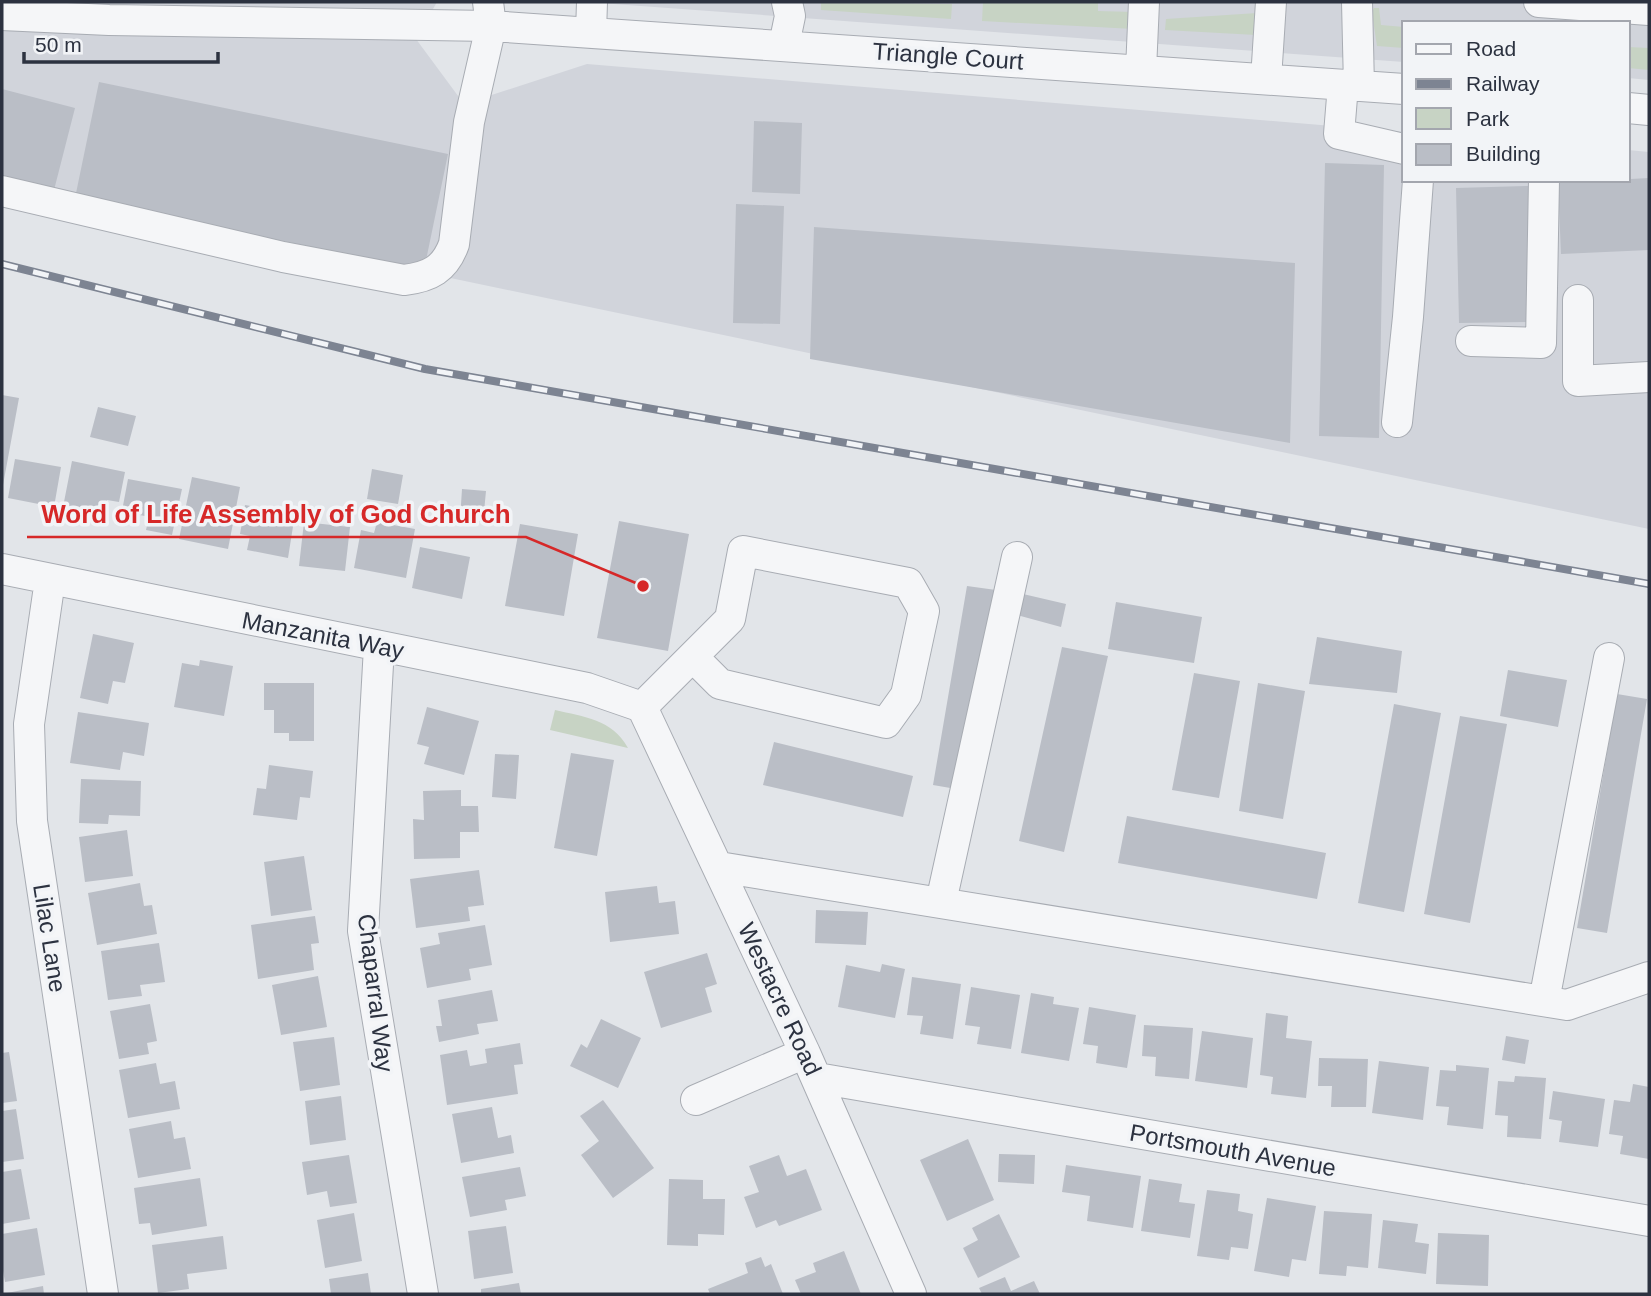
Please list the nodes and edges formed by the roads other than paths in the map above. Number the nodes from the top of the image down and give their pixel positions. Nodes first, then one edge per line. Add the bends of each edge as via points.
1 (592, 2) edge
2 (786, 2) edge
3 (1144, 2) edge
4 (1271, 2) edge
5 (1357, 2) edge
6 (1539, 2) edge
7 (1649, 10) edge
8 (490, 14) edge
9 (2, 15) edge
10 (591, 33) junction
11 (784, 45) junction
12 (1141, 70) junction
13 (1266, 79) junction
14 (1351, 85) junction
15 (1402, 89) edge
16 (1630, 108) edge
17 (1649, 110) edge
18 (1402, 149) edge
19 (1418, 182) edge
20 (1544, 182) edge
21 (2, 191) edge
22 (1578, 300) dead end
23 (1471, 341) dead end
24 (1649, 377) edge
25 (1397, 422) dead end
26 (1017, 557) dead end
27 (2, 569) edge
28 (50, 580) junction
29 (379, 647) junction
30 (693, 657) junction
31 (1609, 658) dead end
32 (642, 707) junction
33 (719, 867) junction
34 (941, 902) junction
35 (1649, 977) edge
36 (1544, 1001) junction
37 (811, 1066) junction
38 (696, 1100) dead end
39 (1649, 1221) edge
40 (103, 1294) edge
41 (423, 1294) edge
42 (911, 1294) edge

1 - 10 street
2 - 11 street via 790,16
3 - 12 street
4 - 13 street
5 - 14 street
6 - 7 street
8 - 9 street, Triangle Court via 109,20
8 - 10 street, Triangle Court
8 - 21 street via 469,122 454,244 442,268 423,278 404,280 283,257
10 - 11 street, Triangle Court
11 - 12 street, Triangle Court
12 - 13 street, Triangle Court
13 - 14 street, Triangle Court
14 - 15 street, Triangle Court
14 - 18 street via 1339,134
16 - 17 street
19 - 25 street
20 - 23 street via 1541,343
22 - 24 street via 1578,381
26 - 34 street
27 - 28 street, Manzanita Way
28 - 29 street, Manzanita Way
28 - 40 street, Lilac Lane via 29,724 32,821
29 - 32 street, Manzanita Way via 587,688
29 - 41 street, Chaparral Way via 363,931
30 - 30 street via 720,684 886,723 906,695 924,611 908,583 743,551 730,619
30 - 32 street
31 - 36 street
32 - 33 street, Westacre Road
33 - 34 street
33 - 37 street, Westacre Road
34 - 36 street
35 - 36 street via 1567,1005
37 - 38 street
37 - 39 street, Portsmouth Avenue
37 - 42 street, Westacre Road

